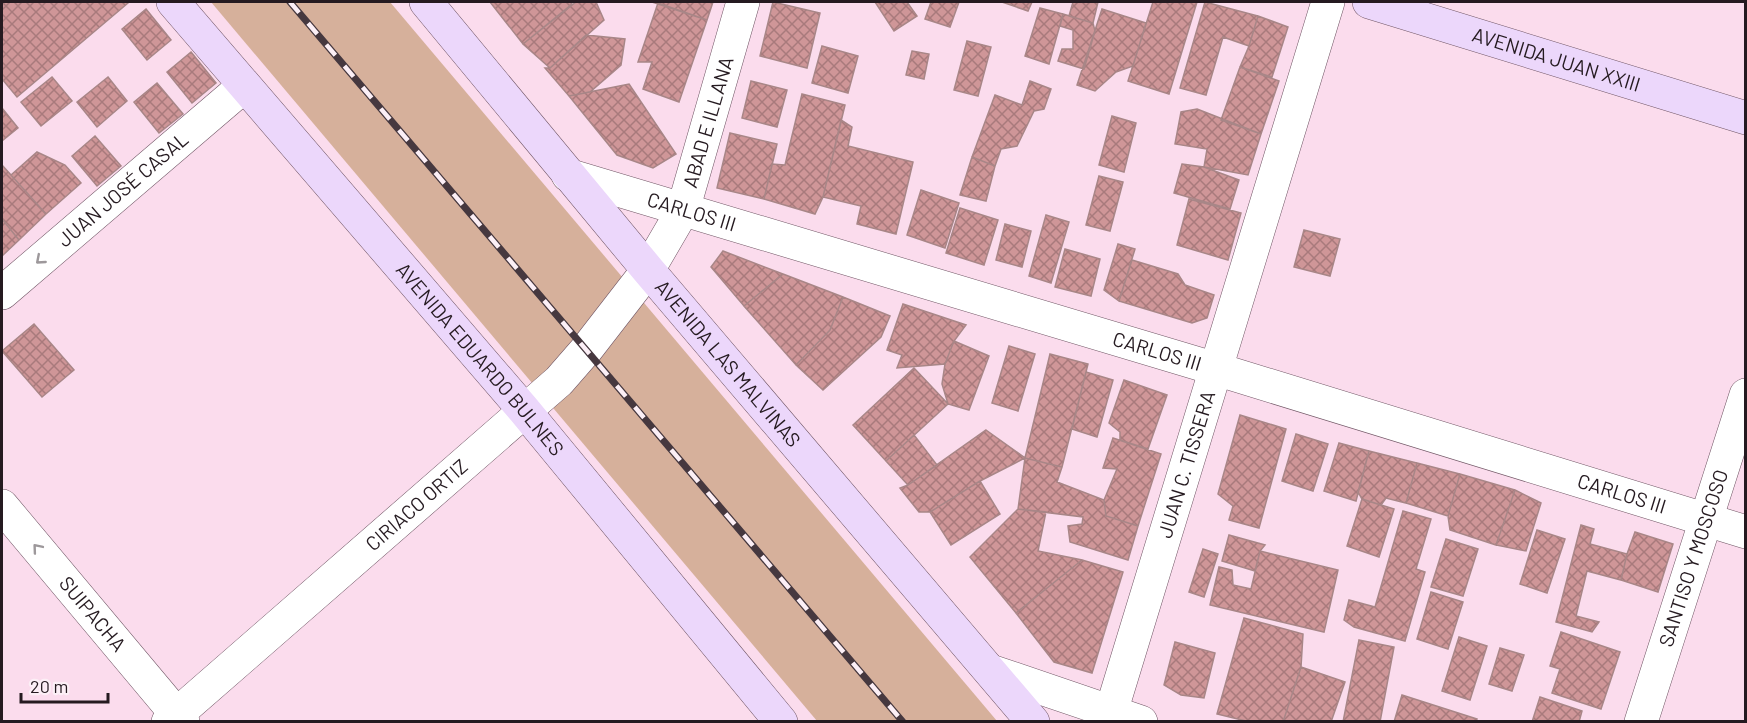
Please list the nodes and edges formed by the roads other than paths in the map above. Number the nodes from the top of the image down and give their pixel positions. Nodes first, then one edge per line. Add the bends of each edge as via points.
1 (173, 2) edge
2 (426, 2) edge
3 (743, 2) edge
4 (1328, 2) edge
5 (1369, 2) edge
6 (244, 86) junction
7 (1746, 118) edge
8 (568, 175) junction
9 (683, 210) junction
10 (648, 270) junction
11 (2, 293) edge
12 (1216, 369) junction
13 (1746, 395) edge
14 (524, 410) junction
15 (2, 506) edge
16 (1706, 520) junction
17 (1746, 532) edge
18 (991, 671) junction
19 (1108, 717) edge
20 (176, 719) edge
21 (781, 722) edge
22 (1033, 722) edge
23 (1141, 722) edge
24 (1641, 722) edge

1 - 6 main road, AVENIDA EDUARDO BULNES
2 - 8 main road, AVENIDA LAS MALVINAS
3 - 9 street, ABAD E ILLANA
4 - 12 street, JUAN C. TISSERA
5 - 7 main road, AVENIDA JUAN XXIII
6 -> 11 street, JUAN JOSÉ CASAL
6 - 14 main road, AVENIDA EDUARDO BULNES
8 - 9 street, CARLOS III
8 - 10 main road, AVENIDA LAS MALVINAS
9 - 10 street, ABAD E ILLANA
9 - 12 street, CARLOS III
10 - 14 street, CIRIACO ORTIZ via 573,366
10 - 18 main road, AVENIDA LAS MALVINAS
12 - 16 street, CARLOS III
12 - 19 street, JUAN C. TISSERA
13 - 16 street, SANTISO Y MOSCOSO
14 - 20 street, CIRIACO ORTIZ
14 - 21 main road, AVENIDA EDUARDO BULNES
20 -> 15 street, SUIPACHA
16 - 17 street, CARLOS III
16 - 24 street, SANTISO Y MOSCOSO
18 - 19 street
18 - 22 main road, AVENIDA LAS MALVINAS
19 - 23 street

